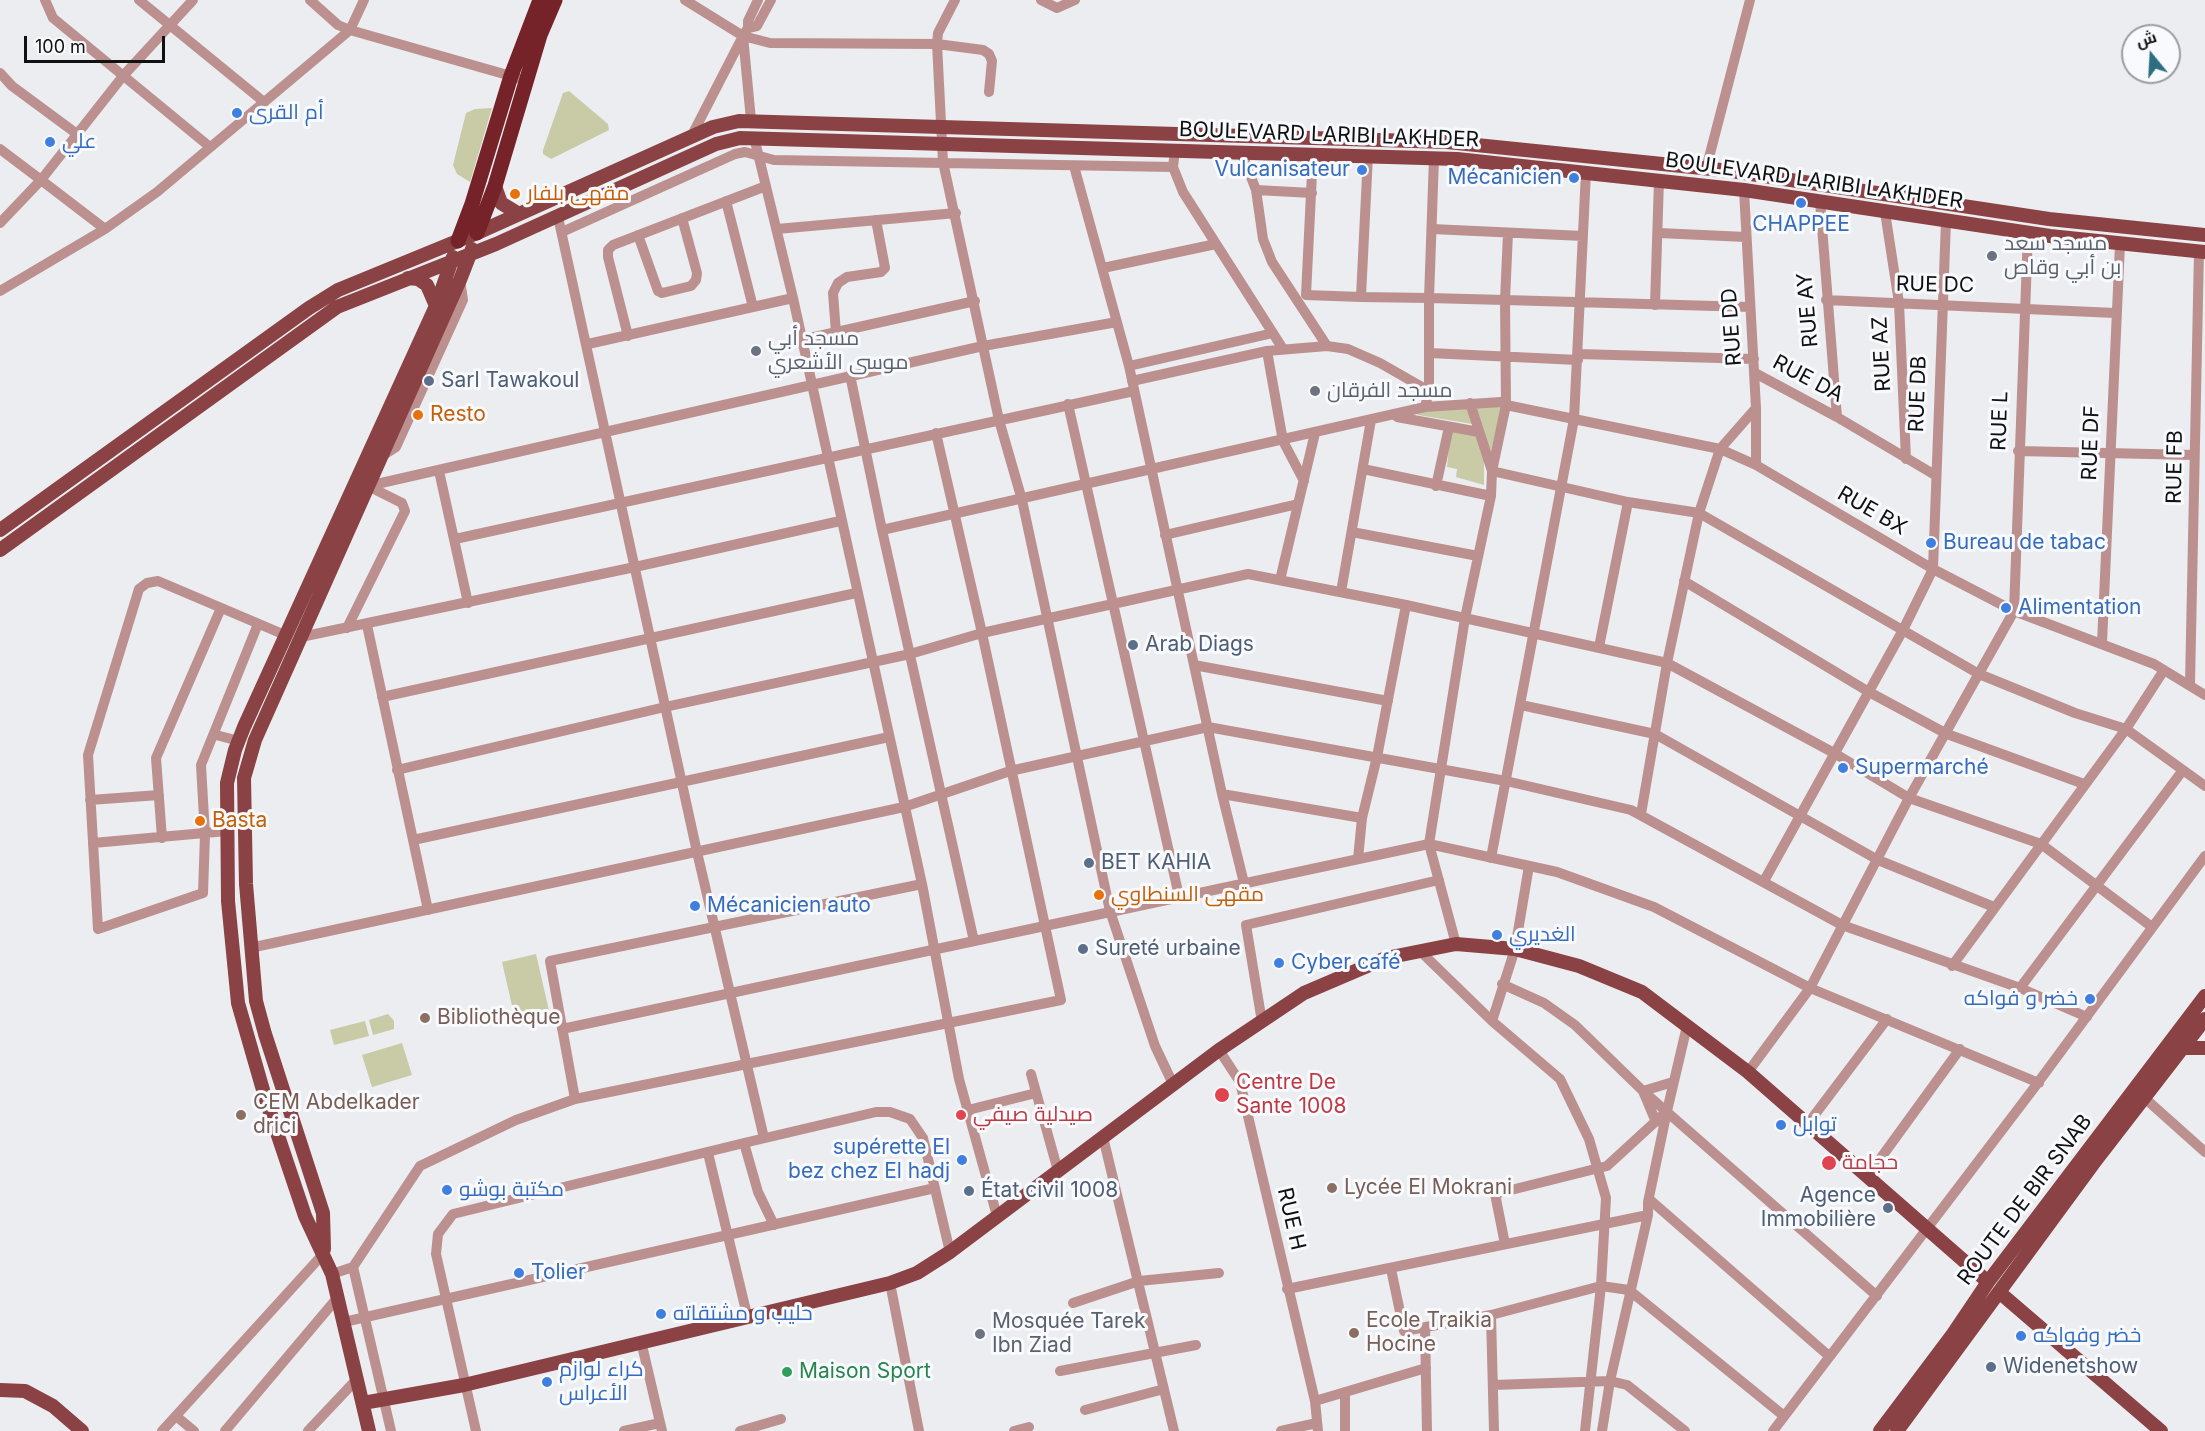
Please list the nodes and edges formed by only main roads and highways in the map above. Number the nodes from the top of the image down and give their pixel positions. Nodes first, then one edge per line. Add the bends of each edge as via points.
1 (540, 0) edge
2 (555, 0) edge
3 (501, 107) junction
4 (518, 111) junction
5 (1745, 174) junction
6 (495, 186) junction
7 (1744, 190) junction
8 (519, 214) junction
9 (477, 233) junction
10 (2205, 235) edge
11 (458, 241) junction
12 (2202, 251) edge
13 (470, 254) junction
14 (451, 261) junction
15 (408, 278) junction
16 (436, 306) junction
17 (355, 480) junction
18 (368, 486) junction
19 (0, 530) edge
20 (0, 550) edge
21 (285, 635) junction
22 (300, 639) junction
23 (243, 830) junction
24 (227, 831) junction
25 (250, 948) junction
26 (232, 952) junction
27 (2205, 996) edge
28 (2205, 1019) edge
29 (2199, 1036) edge
30 (2170, 1040) junction
31 (2182, 1048) junction
32 (2205, 1048) edge
33 (2139, 1093) junction
34 (324, 1253) junction
35 (1987, 1283) junction
36 (1999, 1293) junction
37 (0, 1390) edge
38 (363, 1403) junction
39 (75, 1429) edge
40 (369, 1431) edge
41 (1880, 1431) edge
42 (1897, 1431) edge
43 (2161, 1431) edge

1 - 3 highway
2 - 4 highway via 540,35
3 - 4 highway
3 - 11 highway
4 - 6 highway
5 - 7 main road
5 - 8 main road, BOULEVARD LARIBI LAKHDER via 1410,139 751,120 726,123 691,137
5 - 10 main road, BOULEVARD LARIBI LAKHDER via 2037,217
6 - 8 main road via 501,203
6 - 9 highway
7 - 12 main road, BOULEVARD LARIBI LAKHDER via 2028,232
7 - 13 main road, BOULEVARD LARIBI LAKHDER via 1434,158 754,137 717,144
8 - 9 main road, BOULEVARD LARIBI LAKHDER
9 - 11 main road, BOULEVARD LARIBI LAKHDER
9 - 13 main road
11 - 14 main road
11 - 19 main road, BOULEVARD LARIBI LAKHDER via 365,278 309,308
13 - 14 main road, BOULEVARD LARIBI LAKHDER
13 - 18 main road
14 - 15 main road, BOULEVARD LARIBI LAKHDER
14 - 16 main road
15 - 16 main road via 427,285
15 - 20 main road, BOULEVARD LARIBI LAKHDER via 359,296 319,318
16 - 17 main road
17 - 18 main road
17 - 21 main road
18 - 22 main road
21 - 22 main road
21 - 24 main road via 239,741 227,783
22 - 23 main road via 248,759
23 - 24 main road
23 - 25 main road
24 - 26 main road
25 - 26 main road
25 - 34 main road via 256,1001 265,1035 323,1213
26 - 34 main road via 238,1003 253,1057 305,1216
27 - 30 main road, ROUTE DE BIR SNAB
28 - 29 main road, ROUTE DE BIR SNAB
29 - 30 main road
29 - 31 main road, ROUTE DE BIR SNAB
30 - 31 main road
30 - 33 main road, ROUTE DE BIR SNAB
31 - 32 main road
31 - 33 main road, ROUTE DE BIR SNAB
33 - 35 main road, ROUTE DE BIR SNAB
33 - 36 main road, ROUTE DE BIR SNAB
34 - 38 main road
35 - 36 main road via 1998,1280
35 - 36 main road via 1984,1297
35 - 38 main road via 1748,1072 1642,992 1579,966 1515,949 1456,944 1386,958 1304,993 1219,1050 917,1273 890,1283 464,1385
35 - 41 main road, ROUTE DE BIR SNAB
36 - 42 main road, ROUTE DE BIR SNAB
36 - 43 main road
37 - 39 main road via 25,1391 53,1406
38 - 40 main road

